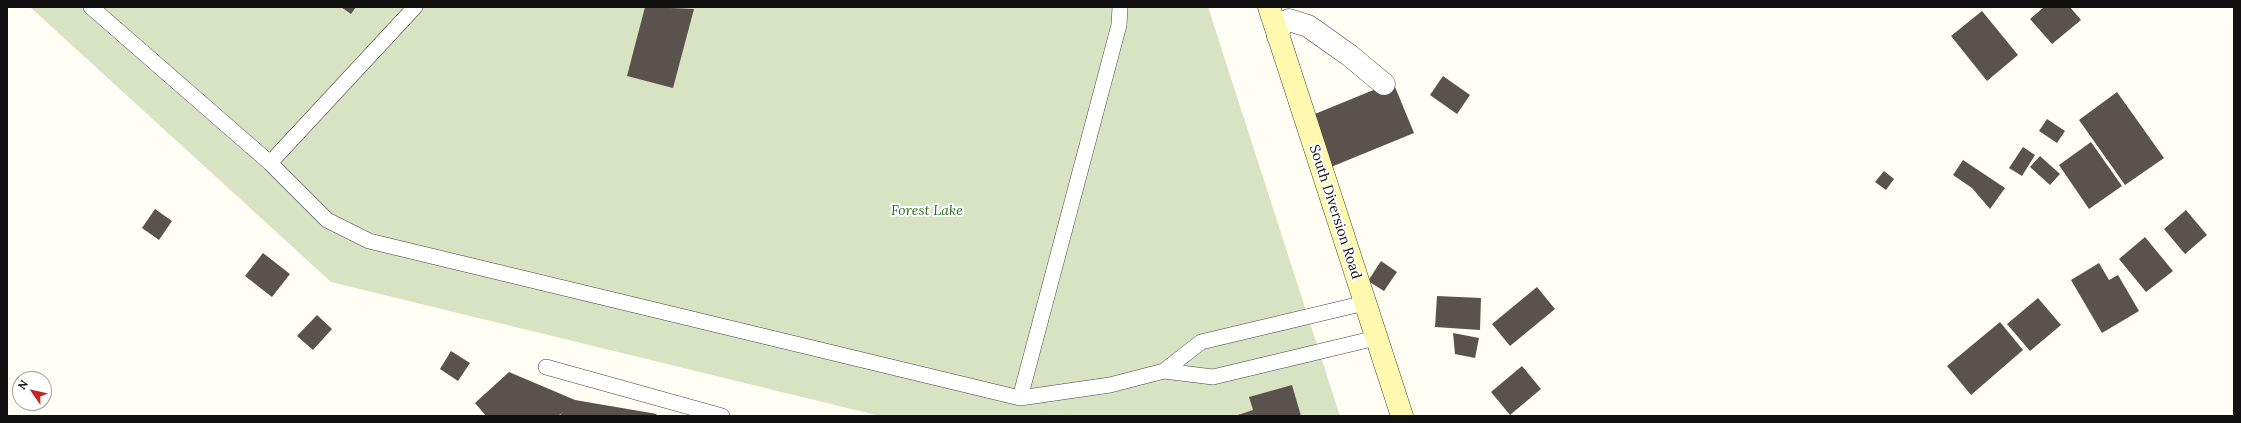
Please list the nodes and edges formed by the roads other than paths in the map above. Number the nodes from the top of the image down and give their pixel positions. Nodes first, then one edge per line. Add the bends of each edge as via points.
1 (91, 7) edge
2 (415, 7) edge
3 (1120, 7) edge
4 (1269, 7) edge
5 (1278, 36) junction
6 (1384, 84) dead end
7 (270, 163) junction
8 (1365, 303) junction
9 (1376, 338) junction
10 (546, 367) dead end
11 (1164, 371) junction
12 (1020, 398) junction
13 (722, 416) edge
14 (1402, 416) edge

1 - 7 lane
2 - 7 lane
3 - 12 lane via 1119,25
4 - 5 main road, South Diversion Road
5 - 6 street via 1281,24 1289,20 1308,26
5 - 8 main road, South Diversion Road
7 - 12 lane via 328,220 369,241
8 - 9 main road, South Diversion Road
8 - 11 lane via 1201,342
9 - 11 lane via 1213,377
9 - 14 main road, South Diversion Road
10 - 13 lane
11 - 12 lane via 1110,385

